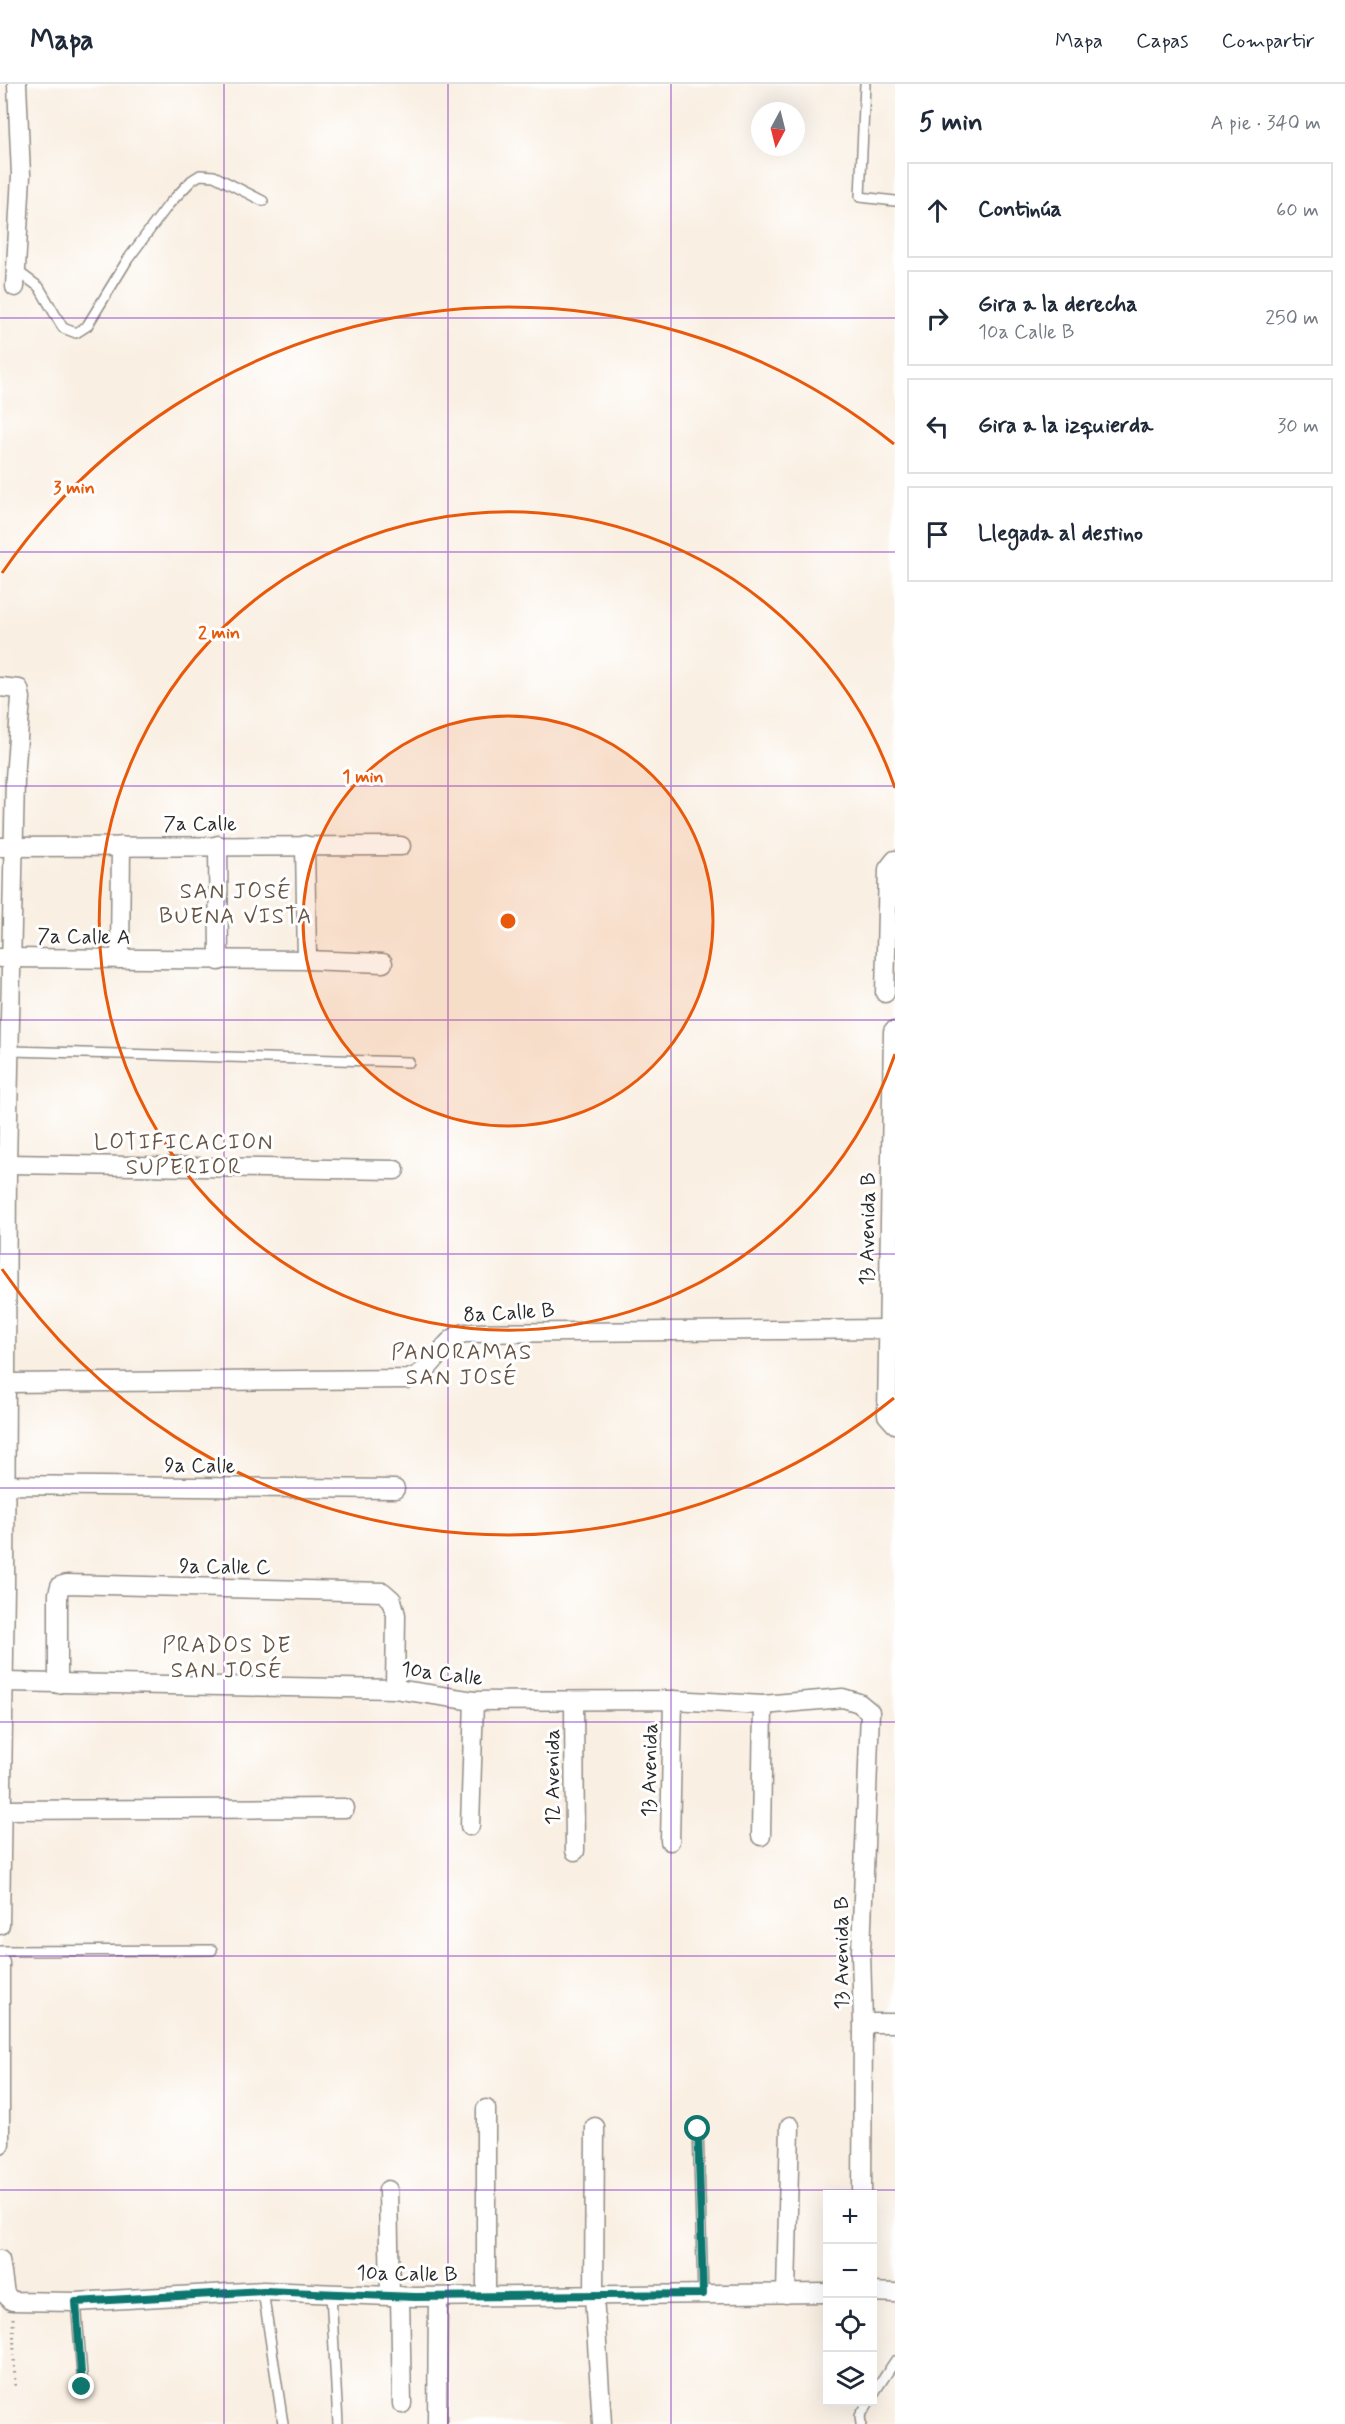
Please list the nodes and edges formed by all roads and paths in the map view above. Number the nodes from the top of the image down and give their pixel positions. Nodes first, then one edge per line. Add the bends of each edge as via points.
1 (17, 84) edge
2 (865, 84) edge
3 (263, 201) dead end
4 (895, 201) edge
5 (16, 278) joint
6 (5, 687) edge
7 (218, 845) junction
8 (305, 845) junction
9 (121, 846) junction
10 (401, 846) dead end
11 (7, 847) edge
12 (892, 864) edge
13 (6, 958) edge
14 (120, 959) junction
15 (307, 960) junction
16 (219, 961) junction
17 (383, 963) dead end
18 (885, 993) dead end
19 (893, 1031) dead end
20 (409, 1062) dead end
21 (7, 1063) edge
22 (7, 1164) junction
23 (395, 1170) dead end
24 (892, 1261) edge
25 (888, 1329) junction
26 (6, 1383) junction
27 (895, 1424) edge
28 (2, 1439) edge
29 (5, 1485) junction
30 (395, 1489) dead end
31 (4, 1683) junction
32 (58, 1684) junction
33 (395, 1689) junction
34 (673, 1700) junction
35 (474, 1701) junction
36 (574, 1702) junction
37 (763, 1705) junction
38 (870, 1712) joint
39 (345, 1808) dead end
40 (2, 1810) junction
41 (470, 1826) dead end
42 (762, 1836) dead end
43 (670, 1841) dead end
44 (574, 1851) dead end
45 (0, 1925) edge
46 (212, 1950) dead end
47 (0, 1951) edge
48 (0, 1964) edge
49 (864, 2023) junction
50 (895, 2023) edge
51 (1, 2087) edge
52 (486, 2109) dead end
53 (790, 2126) dead end
54 (595, 2127) dead end
55 (698, 2129) dead end
56 (0, 2144) edge
57 (388, 2190) dead end
58 (862, 2190) edge
59 (1, 2269) edge
60 (263, 2291) junction
61 (877, 2292) edge
62 (332, 2293) junction
63 (823, 2293) edge
64 (895, 2293) edge
65 (703, 2294) junction
66 (786, 2294) junction
67 (594, 2295) junction
68 (395, 2296) junction
69 (486, 2296) junction
70 (438, 2297) junction
71 (12, 2301) junction
72 (76, 2302) junction
73 (895, 2361) edge
74 (82, 2387) dead end
75 (15, 2388) dead end
76 (877, 2390) edge
77 (402, 2404) dead end
78 (866, 2406) edge
79 (283, 2424) edge
80 (338, 2424) edge
81 (437, 2424) edge
82 (602, 2424) edge
83 (861, 2424) edge

1 - 5 street via 21,175
2 - 4 lane via 860,197
3 - 5 lane via 214,177 200,175 192,180 128,259 87,326 76,333 63,328 39,287
6 - 11 street via 19,689 21,698
7 - 8 street, 7a Calle
7 - 9 street, 7a Calle
7 - 16 street
8 - 10 street, 7a Calle
8 - 15 street
9 - 11 street, 7a Calle
9 - 14 street
11 - 13 street
12 - 18 street
13 - 14 street, 7a Calle A
13 - 21 street
14 - 16 street, 7a Calle A
15 - 16 street, 7a Calle A
15 - 17 street, 7a Calle A
19 - 24 street, 13 Avenida B
20 - 21 lane
21 - 22 street
22 - 23 street
22 - 26 street
24 - 25 street, 13 Avenida B
25 - 26 street, 8a Calle B via 464,1333 452,1339 426,1371 408,1379
25 - 27 street, 13 Avenida B via 887,1415
26 - 28 street
28 - 29 street
29 - 30 street, 9a Calle
29 - 31 street
31 - 32 street, 10a Calle
31 - 40 street
32 - 33 street, 10a Calle
32 - 33 street, 9a Calle C via 58,1594 60,1586 67,1584 383,1592 392,1600 396,1615
33 - 35 street, 10a Calle
34 - 36 street, 10a Calle
34 - 37 street, 10a Calle
34 - 43 street, 13 Avenida
35 - 36 street, 10a Calle
35 - 41 street
36 - 44 street, 12 Avenida
37 - 38 street, 10a Calle via 843,1698
37 - 42 street
38 - 49 street, 13 Avenida B via 861,1952
39 - 40 street
40 - 45 street
46 - 47 lane
48 - 51 street
49 - 50 street
49 - 58 street, 13 Avenida B
51 - 56 street
52 - 69 street
53 - 66 street
54 - 67 street
55 - 65 lane
57 - 68 street
59 - 71 street via 5,2294
60 - 62 street, 10a Calle B
60 - 72 street, 10a Calle B
60 - 79 lane
61 - 64 street
62 - 68 street, 10a Calle B
62 - 80 lane
63 - 66 street, 10a Calle B
65 - 66 street, 10a Calle B
65 - 67 street, 10a Calle B
67 - 69 street, 10a Calle B
67 - 82 street
68 - 70 street, 10a Calle B
68 - 77 street
69 - 70 street, 10a Calle B
70 - 81 street
71 - 72 street, 10a Calle B
71 - 75 path
72 - 74 lane
73 - 76 lane
78 - 83 lane via 860,2416

